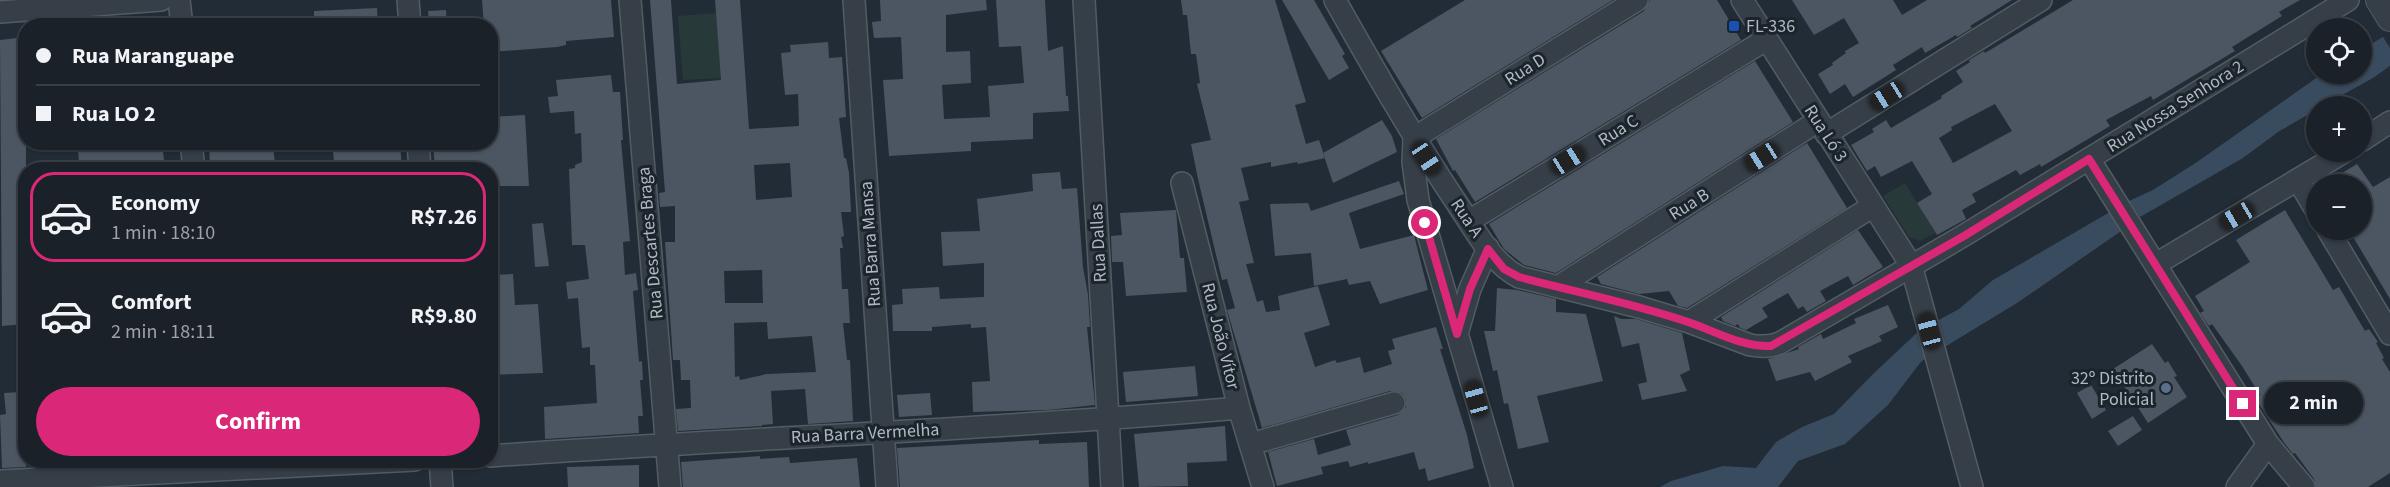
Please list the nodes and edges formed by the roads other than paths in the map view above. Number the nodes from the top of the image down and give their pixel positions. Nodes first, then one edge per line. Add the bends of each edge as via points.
1 (161, 0) edge
2 (179, 0) edge
3 (408, 0) edge
4 (630, 0) edge
5 (854, 0) edge
6 (1084, 0) edge
7 (1335, 0) edge
8 (1637, 0) edge
9 (1742, 0) edge
10 (2041, 0) edge
11 (2348, 0) edge
12 (2379, 0) edge
13 (0, 12) edge
14 (181, 18) edge
15 (409, 18) edge
16 (2390, 18) edge
17 (1767, 39) junction
18 (2390, 122) edge
19 (1822, 128) junction
20 (2372, 134) edge
21 (1414, 138) junction
22 (2089, 159) junction
23 (2328, 162) edge
24 (2298, 180) junction
25 (1182, 183) dead end
26 (2306, 193) edge
27 (1873, 206) junction
28 (1469, 221) junction
29 (2334, 240) edge
30 (1488, 249) junction
31 (2156, 264) junction
32 (1911, 265) junction
33 (1559, 286) junction
34 (1689, 322) junction
35 (1457, 334) junction
36 (2390, 334) edge
37 (1750, 345) joint
38 (1395, 403) dead end
39 (1239, 408) junction
40 (1109, 419) junction
41 (883, 432) junction
42 (667, 443) junction
43 (1251, 444) junction
44 (2268, 444) junction
45 (498, 455) edge
46 (294, 468) edge
47 (441, 468) edge
48 (219, 473) edge
49 (0, 480) edge
50 (84, 483) edge
51 (442, 487) edge
52 (670, 487) edge
53 (887, 487) edge
54 (1112, 487) edge
55 (1263, 487) edge
56 (1502, 487) edge
57 (1971, 487) edge
58 (2237, 487) edge
59 (2304, 487) edge

1 - 13 street
2 - 14 street
3 - 15 street
4 - 42 street, Rua Descartes Braga
5 - 41 street, Rua Barra Mansa
6 - 40 street, Rua Dallas
7 - 21 street, Rua A
8 - 21 street, Rua D
9 - 17 street, Rua Ló 3
10 - 19 street, Rua B
11 - 22 street, Rua Nossa Senhora 2
12 - 16 street
17 - 19 street, Rua Ló 3
17 - 28 street, Rua C
18 - 20 street
19 - 27 street, Rua Ló 3
19 - 33 street, Rua B
21 - 28 street, Rua A
21 - 35 street via 1418,200
22 - 31 street
22 - 32 street, Rua Nossa Senhora 2
23 - 24 street
24 - 26 street
24 - 31 street
25 - 39 street, Rua João Vítor
27 - 32 street, Rua Ló 3
27 - 34 street
28 - 30 street, Rua A
29 - 36 street
30 - 33 street, Rua A via 1504,269 1519,277
30 - 35 street via 1470,289
31 - 44 street
32 - 37 street, Rua Nossa Senhora 2 via 1780,343
32 - 57 street, Rua Ló 3
33 - 34 street, Rua A
34 - 37 street, Rua A
35 - 56 street
38 - 43 street
39 - 40 street, Rua Barra Vermelha
39 - 43 street, Rua João Vítor
40 - 41 street, Rua Barra Vermelha
40 - 54 street, Rua Dallas
41 - 42 street, Rua Barra Vermelha
41 - 53 street, Rua Barra Mansa
42 - 45 street, Rua Barra Vermelha
42 - 52 street, Rua Descartes Braga
43 - 55 street, Rua João Vítor
44 - 58 street
44 - 59 street
46 - 48 street
47 - 51 street
48 - 50 street
49 - 50 street

